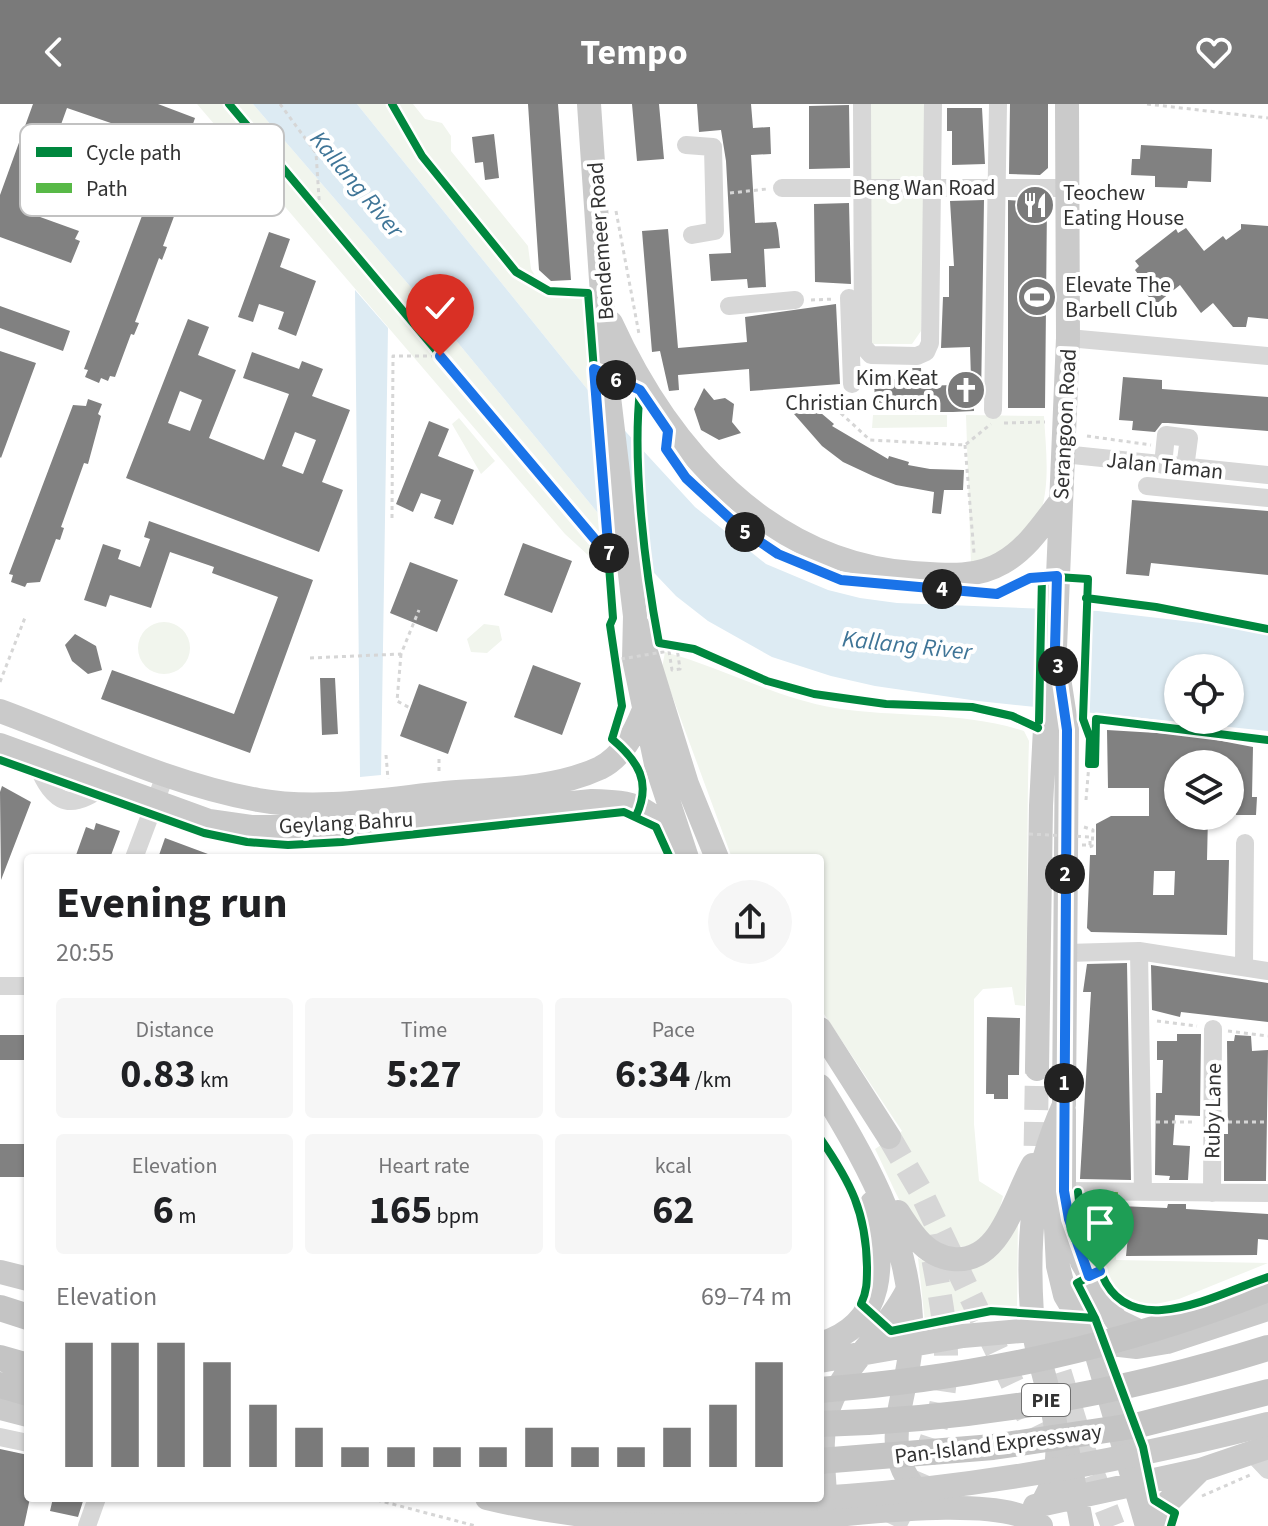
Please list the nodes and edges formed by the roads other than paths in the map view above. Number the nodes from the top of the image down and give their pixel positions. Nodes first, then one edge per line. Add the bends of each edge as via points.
1 (589, 104) edge
2 (862, 104) edge
3 (933, 104) edge
4 (998, 104) edge
5 (1067, 104) edge
6 (686, 145) dead end
7 (862, 187) junction
8 (933, 187) junction
9 (782, 188) road end
10 (997, 188) junction
11 (1067, 188) junction
12 (692, 235) dead end
13 (795, 300) road end
14 (729, 306) dead end
15 (853, 310) junction
16 (606, 314) junction
17 (1068, 338) junction
18 (1268, 356) edge
19 (852, 384) road end
20 (993, 410) dead end
21 (1063, 454) junction
22 (1163, 465) junction
23 (1185, 468) junction
24 (1231, 472) junction
25 (1260, 475) edge
26 (1147, 486) dead end
27 (1228, 494) junction
28 (1249, 497) junction
29 (1268, 498) edge
30 (1060, 502) junction
31 (635, 616) junction
32 (0, 711) edge
33 (643, 712) junction
34 (1070, 726) junction
35 (0, 745) edge
36 (166, 773) junction
37 (259, 800) junction
38 (154, 803) junction
39 (251, 827) junction
40 (1245, 843) dead end
41 (135, 854) edge
42 (685, 854) edge
43 (686, 854) edge
44 (715, 854) edge
45 (1139, 951) junction
46 (1066, 953) junction
47 (1244, 965) junction
48 (1268, 971) edge
49 (0, 986) edge
50 (24, 986) edge
51 (1213, 1029) dead end
52 (824, 1035) edge
53 (1037, 1069) tunnel mouth
54 (824, 1093) edge
55 (1064, 1105) junction
56 (889, 1137) tunnel mouth
57 (1045, 1147) junction
58 (865, 1162) junction
59 (1064, 1183) junction
60 (1143, 1192) junction
61 (1212, 1193) junction
62 (1268, 1193) edge
63 (0, 1272) edge
64 (24, 1278) edge
65 (908, 1289) junction
66 (1268, 1289) edge
67 (0, 1308) edge
68 (1268, 1309) edge
69 (24, 1316) edge
70 (1033, 1330) junction
71 (824, 1342) edge
72 (1093, 1342) junction
73 (1167, 1342) junction
74 (911, 1346) junction
75 (1268, 1348) edge
76 (860, 1353) junction
77 (0, 1358) edge
78 (824, 1360) edge
79 (24, 1365) edge
80 (0, 1385) edge
81 (824, 1390) edge
82 (1268, 1392) edge
83 (0, 1394) edge
84 (24, 1394) edge
85 (24, 1396) edge
86 (0, 1408) edge
87 (24, 1414) edge
88 (824, 1424) edge
89 (1268, 1424) edge
90 (0, 1437) edge
91 (24, 1442) edge
92 (1263, 1459) edge
93 (824, 1461) edge
94 (1200, 1470) junction
95 (1136, 1484) junction
96 (824, 1497) edge
97 (1076, 1498) junction
98 (96, 1502) edge
99 (509, 1502) edge
100 (937, 1508) junction
101 (1009, 1512) junction
102 (1041, 1516) edge
103 (826, 1520) edge
104 (649, 1523) edge
105 (776, 1523) edge
106 (87, 1526) edge
107 (972, 1526) edge
108 (1082, 1526) edge
109 (1147, 1526) edge
110 (1157, 1526) edge

1 - 16 main road, Bendemeer Road
2 - 7 street
3 - 8 street
4 - 10 street
5 - 11 main road, Serangoon Road
6 - 12 street via 713,147 715,231
7 - 8 street, Beng Wan Road
7 - 9 street, Beng Wan Road
7 - 15 street
8 - 10 street, Beng Wan Road
8 - 15 street via 928,349 917,356 871,355 863,346
10 - 11 street, Beng Wan Road
10 - 20 street
11 - 17 main road, Serangoon Road
13 - 14 street
15 - 19 street
16 - 30 main road via 655,403 704,464 746,509 808,548 891,572 976,573 1011,558
16 - 31 main road, Bendemeer Road via 609,397
17 - 18 street
17 - 21 main road, Serangoon Road
21 - 22 street, Jalan Taman
21 - 30 main road, Serangoon Road
22 - 23 street, Jalan Taman
22 - 23 street via 1166,435 1189,438
23 - 24 street, Jalan Taman
24 - 25 street, Jalan Taman
24 - 27 street
25 - 28 street
26 - 27 street
27 - 28 street
28 - 29 street
30 - 34 main road, Serangoon Road via 1055,648
31 - 33 main road, Bendemeer Road via 634,659
31 - 44 main road, Bendemeer Road via 687,784
32 - 36 main road, Geylang Bahru
33 - 37 main road, Geylang Bahru via 624,748 600,767 560,781 390,799
33 - 43 main road, Bendemeer Road
34 - 46 main road, Serangoon Road
34 - 53 main road, Serangoon Road
35 - 38 main road, Geylang Bahru
36 - 37 main road, Geylang Bahru
36 - 38 street
37 - 39 street
38 - 39 main road, Geylang Bahru via 209,821
38 - 41 street
39 - 42 main road, Geylang Bahru via 339,826 624,802 656,817
40 - 47 street
45 - 46 street
45 - 47 street
45 - 60 street
46 - 55 main road, Serangoon Road
47 - 48 street
49 - 50 street
51 - 61 street, Ruby Lane
52 - 56 main road
54 - 58 main road
55 - 57 main road, Serangoon Road
55 - 59 main road
57 - 58 main road via 990,1246 961,1259 936,1254 915,1238
57 - 70 main road, Serangoon Road via 1031,1212
58 - 65 main road via 900,1243
58 - 71 main road via 879,1240 872,1304 850,1331
59 - 60 street
59 - 72 main road via 1055,1209 1058,1266 1065,1295
59 - 73 main road via 1082,1262 1105,1306 1125,1326
60 - 61 street
61 - 62 street
63 - 64 main road
65 - 74 main road
65 - 76 main road
66 - 81 highway, bridge via 1165,1327 1060,1357
67 - 69 highway
68 - 73 main road
70 - 72 main road via 1072,1332
70 - 74 main road
70 - 102 main road, Serangoon Road via 1055,1421 1058,1460
72 - 73 main road via 1137,1347
72 - 95 main road
72 - 97 main road via 1070,1350 1058,1373
74 - 76 main road
74 - 100 main road via 895,1429 900,1466 915,1492
75 - 88 highway, Pan-Island Expressway / PIE, bridge via 1073,1396
76 - 78 main road
76 - 103 main road via 829,1408
77 - 79 highway
80 - 84 highway
82 - 93 highway, Pan-Island Expressway / PIE, bridge via 1139,1425 993,1447
83 - 85 highway
86 - 87 main road
89 - 96 main road, bridge via 1144,1455 932,1491
90 - 91 street
92 - 94 main road
94 - 95 main road
94 - 110 main road via 1164,1506
95 - 97 main road
95 - 109 main road
97 - 102 main road
97 - 108 main road
98 - 106 street
99 - 104 main road
100 - 101 main road
100 - 103 main road via 887,1508
101 - 102 main road
101 - 107 main road
103 - 105 main road
104 - 105 main road

